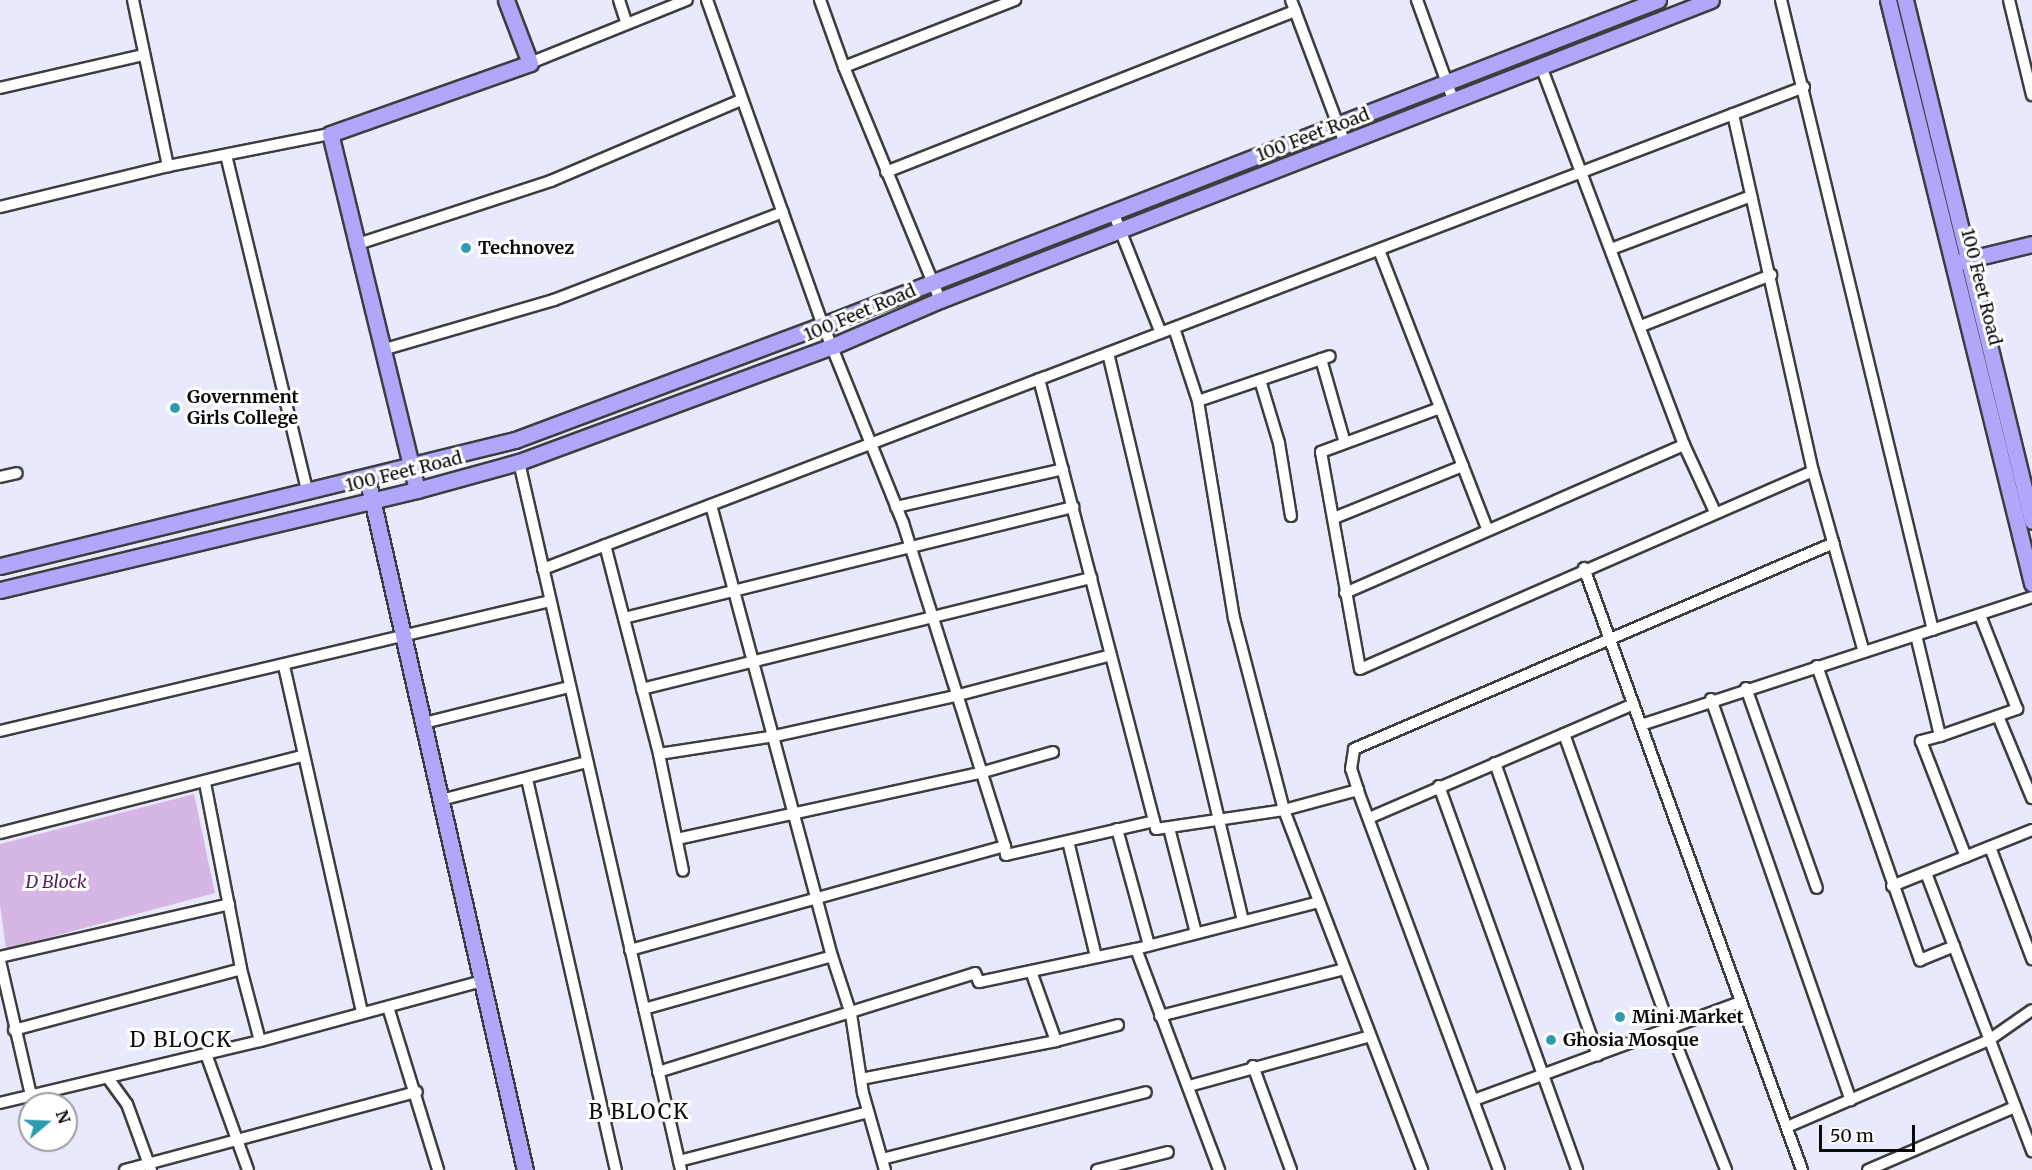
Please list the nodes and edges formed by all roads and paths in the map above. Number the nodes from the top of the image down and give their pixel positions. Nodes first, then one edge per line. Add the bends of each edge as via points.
1 (133, 0) edge
2 (506, 0) edge
3 (619, 0) edge
4 (687, 0) edge
5 (707, 0) edge
6 (820, 0) edge
7 (1015, 0) edge
8 (1417, 0) edge
9 (1659, 0) edge
10 (1711, 0) edge
11 (1781, 0) edge
12 (1888, 0) edge
13 (1905, 0) edge
14 (2009, 0) edge
15 (1293, 5) edge
16 (627, 24) junction
17 (143, 55) junction
18 (530, 63) junction
19 (844, 67) junction
20 (1542, 69) junction
21 (1446, 80) junction
22 (1804, 87) junction
23 (0, 88) edge
24 (2032, 95) edge
25 (741, 100) junction
26 (1454, 102) junction
27 (1733, 114) junction
28 (1337, 122) junction
29 (330, 134) junction
30 (1345, 144) junction
31 (226, 155) junction
32 (168, 166) junction
33 (886, 172) junction
34 (1581, 172) junction
35 (1751, 196) junction
36 (0, 207) edge
37 (783, 212) junction
38 (1113, 212) junction
39 (1121, 231) junction
40 (2032, 244) edge
41 (355, 246) junction
42 (1611, 249) junction
43 (1379, 250) junction
44 (1971, 259) junction
45 (1955, 263) junction
46 (1771, 275) junction
47 (933, 282) junction
48 (940, 300) junction
49 (823, 325) junction
50 (1641, 326) junction
51 (1174, 328) junction
52 (1161, 333) junction
53 (833, 346) junction
54 (382, 350) junction
55 (1108, 353) junction
56 (1039, 380) junction
57 (1260, 380) junction
58 (1198, 401) junction
59 (1440, 408) junction
60 (1345, 442) junction
61 (870, 444) junction
62 (1684, 445) junction
63 (519, 462) junction
64 (411, 466) junction
65 (1463, 466) junction
66 (1063, 469) junction
67 (1813, 471) junction
68 (17, 473) dead end
69 (0, 477) edge
70 (367, 477) junction
71 (417, 490) junction
72 (307, 491) junction
73 (373, 500) junction
74 (711, 505) junction
75 (896, 507) junction
76 (1073, 507) junction
77 (1715, 512) junction
78 (1292, 516) dead end
79 (1334, 518) junction
80 (2032, 521) edge
81 (1487, 528) junction
82 (1834, 543) junction
83 (605, 545) junction
84 (911, 548) junction
85 (0, 566) edge
86 (1584, 568) junction
87 (543, 569) junction
88 (1092, 578) junction
89 (2032, 583) edge
90 (0, 590) edge
91 (735, 593) junction
92 (1345, 593) junction
93 (2032, 597) edge
94 (550, 601) junction
95 (1980, 615) junction
96 (624, 618) junction
97 (932, 618) junction
98 (1933, 630) junction
99 (1916, 635) junction
100 (404, 636) junction
101 (1610, 640) junction
102 (1864, 651) junction
103 (1112, 655) junction
104 (755, 663) junction
105 (284, 666) junction
106 (1817, 666) junction
107 (570, 687) junction
108 (1746, 688) junction
109 (642, 690) junction
110 (955, 696) junction
111 (1711, 699) junction
112 (1634, 704) junction
113 (1998, 716) junction
114 (424, 723) junction
115 (1641, 725) junction
116 (0, 731) edge
117 (1564, 734) junction
118 (775, 736) junction
119 (1940, 736) junction
120 (1053, 752) dead end
121 (658, 754) junction
122 (302, 756) junction
123 (587, 762) junction
124 (1494, 763) junction
125 (980, 772) junction
126 (527, 779) junction
127 (205, 783) junction
128 (1439, 786) junction
129 (1358, 790) junction
130 (2032, 798) edge
131 (441, 800) junction
132 (1284, 810) junction
133 (795, 811) junction
134 (1369, 818) junction
135 (1219, 820) junction
136 (1154, 821) junction
137 (1169, 828) junction
138 (1117, 830) junction
139 (2032, 830) edge
140 (0, 833) edge
141 (676, 839) junction
142 (1068, 841) junction
143 (1005, 846) junction
144 (1990, 847) junction
145 (1966, 857) junction
146 (683, 871) dead end
147 (1926, 873) junction
148 (1892, 886) junction
149 (1817, 888) dead end
150 (818, 897) junction
151 (1319, 902) junction
152 (229, 904) junction
153 (1243, 921) junction
154 (1196, 933) junction
155 (1149, 945) junction
156 (1954, 946) junction
157 (1136, 949) junction
158 (630, 950) junction
159 (832, 956) junction
160 (1096, 957) junction
161 (0, 959) edge
162 (2032, 959) edge
163 (241, 969) junction
164 (1344, 969) junction
165 (1031, 971) junction
166 (482, 981) junction
167 (1741, 1002) junction
168 (388, 1007) junction
169 (644, 1010) junction
170 (2032, 1010) edge
171 (362, 1013) junction
172 (851, 1014) junction
173 (1160, 1016) junction
174 (1118, 1025) dead end
175 (1670, 1029) junction
176 (14, 1030) junction
177 (1370, 1036) junction
178 (1989, 1040) junction
179 (260, 1041) junction
180 (1056, 1041) junction
181 (206, 1054) junction
182 (1598, 1055) junction
183 (1253, 1066) junction
184 (658, 1072) junction
185 (1543, 1075) junction
186 (108, 1078) junction
187 (861, 1079) junction
188 (1189, 1086) junction
189 (30, 1092) edge
190 (45, 1092) edge
191 (417, 1092) junction
192 (1146, 1092) dead end
193 (18, 1098) edge
194 (1474, 1100) junction
195 (1851, 1100) junction
196 (0, 1102) edge
197 (2014, 1107) junction
198 (868, 1112) junction
199 (1787, 1128) junction
200 (237, 1137) junction
201 (2032, 1151) edge
202 (1168, 1152) dead end
203 (884, 1165) edge
204 (151, 1166) edge
205 (680, 1166) edge
206 (125, 1170) edge
207 (248, 1170) edge
208 (438, 1170) edge
209 (525, 1170) edge
210 (616, 1170) edge
211 (1097, 1170) edge
212 (1219, 1170) edge
213 (1291, 1170) edge
214 (1422, 1170) edge
215 (1499, 1170) edge
216 (1577, 1170) edge
217 (1726, 1170) edge
218 (1802, 1170) edge
219 (1868, 1170) edge

1 - 17 street
2 - 18 main road
3 - 16 street
4 - 16 street
5 - 25 street
6 - 19 street
7 - 19 street
8 - 21 street
9 - 21 main road, 100 Feet Road
10 - 20 main road, 100 Feet Road
11 - 22 street
12 - 45 main road, 100 Feet Road
13 - 44 main road, 100 Feet Road
14 - 24 street
15 - 28 street
15 - 33 street
16 - 18 street
17 - 23 street
17 - 32 street
18 - 29 main road
19 - 33 street
20 - 26 main road, 100 Feet Road
20 - 34 street
21 - 26 street
21 - 28 main road, 100 Feet Road
22 - 27 street
22 - 98 street
25 - 37 street
25 - 41 street via 551,181
26 - 30 main road, 100 Feet Road
27 - 34 street
27 - 35 street
28 - 30 street
28 - 38 main road, 100 Feet Road
29 - 31 street
29 - 41 main road
30 - 39 main road, 100 Feet Road
31 - 32 street
31 - 72 street
32 - 36 street
33 - 47 street
34 - 42 street
34 - 43 street
35 - 42 street
35 - 46 street
37 - 49 street
37 - 54 street via 554,300
38 - 39 street
38 - 47 main road, 100 Feet Road
39 - 48 main road, 100 Feet Road
39 - 52 street
40 - 44 main road
41 - 54 main road
42 - 50 street
43 - 51 street
43 - 59 street
44 - 45 main road
44 - 80 main road, 100 Feet Road
45 - 89 main road, 100 Feet Road
46 - 50 street
46 - 67 street
47 - 48 street
47 - 49 main road, 100 Feet Road
48 - 53 main road, 100 Feet Road
49 - 53 street
49 - 64 main road, 100 Feet Road via 515,440
50 - 62 street
51 - 52 street
51 - 58 street
52 - 55 street
53 - 61 street
53 - 63 main road, 100 Feet Road
54 - 64 main road
55 - 56 street
55 - 135 street
56 - 61 street
56 - 66 street
57 - 58 street
57 - 60 street via 1326,358
57 - 78 street via 1279,443
58 - 132 street via 1234,618
59 - 60 street
59 - 65 street
60 - 79 street via 1321,452
61 - 74 street
61 - 75 street
62 - 77 street
62 - 81 street
63 - 71 main road, 100 Feet Road
63 - 87 street
64 - 70 main road, 100 Feet Road
64 - 71 main road
65 - 79 street
65 - 81 street
66 - 75 street
66 - 76 street
67 - 77 street
67 - 82 street
68 - 69 street
70 - 72 main road, 100 Feet Road
70 - 73 main road
71 - 73 main road, 100 Feet Road
72 - 85 main road, 100 Feet Road
73 - 90 main road, 100 Feet Road
73 - 100 main road
74 - 83 street
74 - 91 street
75 - 84 street
76 - 84 street
76 - 88 street
77 - 86 street
79 - 92 street
81 - 92 street
82 - 101 street
82 - 102 street
83 - 87 street
83 - 96 street
84 - 91 street
84 - 97 street
86 - 92 street via 1360,669
86 - 101 street
87 - 94 street
88 - 97 street
88 - 103 street
91 - 96 street
91 - 104 street
93 - 95 street
94 - 100 street
94 - 107 street
95 - 98 street
95 - 113 street via 2017,710
96 - 109 street
97 - 104 street
97 - 110 street
98 - 99 street
99 - 102 street
99 - 119 street
100 - 105 street
100 - 114 main road
101 - 112 street
101 - 129 street via 1354,749 1351,769
102 - 106 street
103 - 110 street
103 - 136 street
104 - 109 street
104 - 118 street
105 - 116 street
105 - 122 street
106 - 108 street
106 - 148 street
107 - 114 street
107 - 123 street
108 - 111 street
108 - 149 street
109 - 121 street
110 - 118 street
110 - 125 street
111 - 115 street
111 - 195 street
112 - 115 street
112 - 117 street
113 - 119 street
113 - 130 street
114 - 131 main road
115 - 167 street
117 - 124 street
117 - 175 street
118 - 121 street
118 - 133 street
119 - 145 street via 1921,741
120 - 125 street
121 - 141 street
122 - 127 street
122 - 171 street
123 - 126 street
123 - 158 street
124 - 128 street
124 - 182 street
125 - 133 street
125 - 143 street
126 - 131 street
126 - 210 street
127 - 140 street
127 - 152 street
128 - 134 street
128 - 185 street
129 - 132 street
129 - 134 street
131 - 166 main road
132 - 135 street
132 - 151 street
133 - 141 street
133 - 150 street
134 - 194 street
135 - 137 street
135 - 153 street
136 - 137 street via 1156,829
136 - 138 street
137 - 154 street
138 - 142 street
138 - 155 street
139 - 144 street
141 - 146 street
142 - 143 street via 1006,855
142 - 160 street
143 - 150 street
144 - 145 street
144 - 162 street
145 - 147 street
147 - 148 street
147 - 156 street
148 - 156 street via 1920,960
150 - 158 street
150 - 159 street
151 - 153 street
151 - 164 street
152 - 161 street
152 - 163 street
153 - 154 street
154 - 155 street
155 - 157 street
156 - 178 street
157 - 160 street
157 - 173 street
158 - 169 street
159 - 169 street
159 - 172 street
160 - 165 street
161 - 176 street
163 - 176 street
163 - 179 street
164 - 173 street
164 - 177 street
165 - 172 street via 979,982 975,973
165 - 180 street
166 - 168 street
166 - 209 main road
167 - 175 street
167 - 199 street
168 - 171 street
168 - 191 street
169 - 184 street
170 - 178 street
171 - 179 street
172 - 184 street
172 - 187 street
173 - 188 street
174 - 180 street
175 - 182 street
175 - 217 street
176 - 189 street
177 - 183 street
177 - 214 street
178 - 195 street
178 - 197 street
179 - 181 street
180 - 187 street
181 - 186 street
181 - 200 street
182 - 185 street
183 - 188 street
183 - 213 street
184 - 205 street
185 - 194 street
185 - 216 street
186 - 190 street
186 - 204 street via 127,1104
187 - 198 street
188 - 212 street
191 - 200 street
191 - 208 street
192 - 203 street
193 - 196 street
194 - 215 street
195 - 199 street
197 - 201 street
197 - 219 street
198 - 203 street
198 - 205 street
199 - 218 street
200 - 204 street
200 - 207 street
202 - 211 street
204 - 206 street

